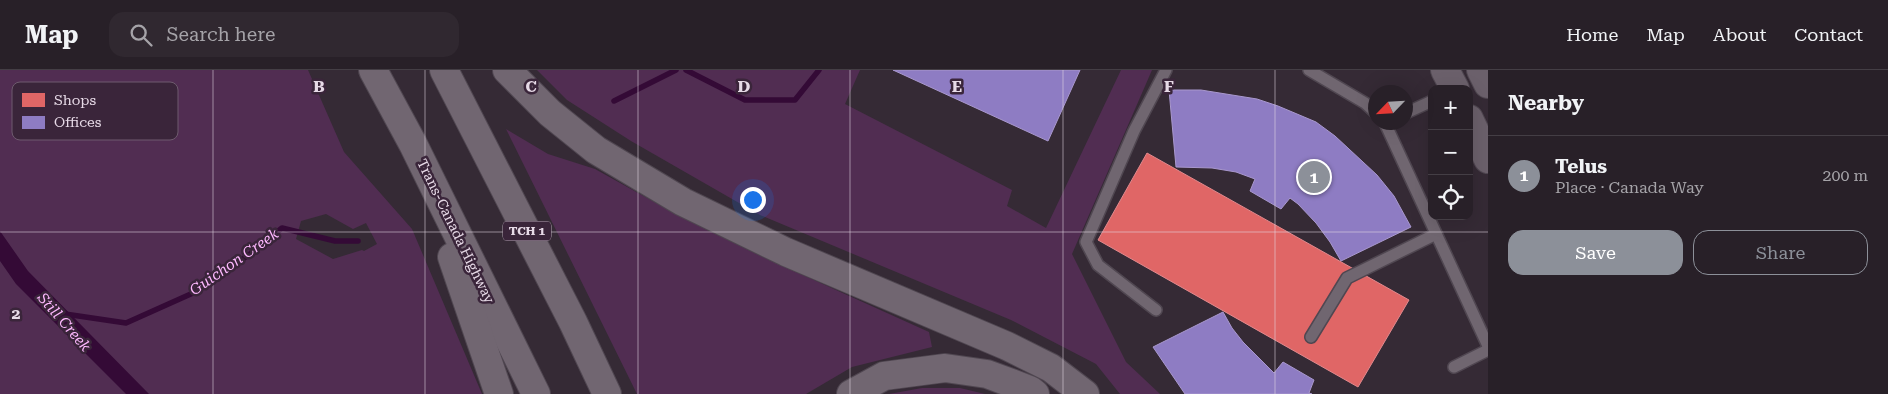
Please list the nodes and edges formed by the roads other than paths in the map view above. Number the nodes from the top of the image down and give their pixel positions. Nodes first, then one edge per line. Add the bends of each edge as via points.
1 (373, 70) edge
2 (444, 70) edge
3 (507, 70) edge
4 (1166, 70) edge
5 (1309, 70) edge
6 (1445, 70) edge
7 (1482, 70) edge
8 (1488, 84) edge
9 (1453, 85) edge
10 (1428, 103) edge
11 (1368, 106) edge
12 (1413, 110) edge
13 (1473, 127) edge
14 (1388, 130) edge
15 (413, 144) junction
16 (1488, 159) edge
17 (1436, 234) junction
18 (1156, 310) dead end
19 (1311, 337) dead end
20 (1488, 348) edge
21 (1454, 367) dead end
22 (499, 394) edge
23 (536, 394) edge
24 (607, 394) edge
25 (852, 394) edge
26 (1035, 394) edge
27 (1085, 394) edge

1 - 15 highway, Trans-Canada Highway
2 - 24 highway, TCH 1
3 - 27 highway via 550,113 596,150 683,202 786,252 1007,346 1051,368
4 - 18 lane via 1134,131 1086,242 1098,265
5 - 11 lane
6 - 9 main road
7 - 8 main road
10 - 12 lane
13 - 16 main road
14 - 17 lane
15 - 22 highway
15 - 23 highway, Trans-Canada Highway
17 - 19 lane via 1347,278
17 - 20 lane
20 - 21 lane
25 - 26 highway via 884,376 945,368 987,374

